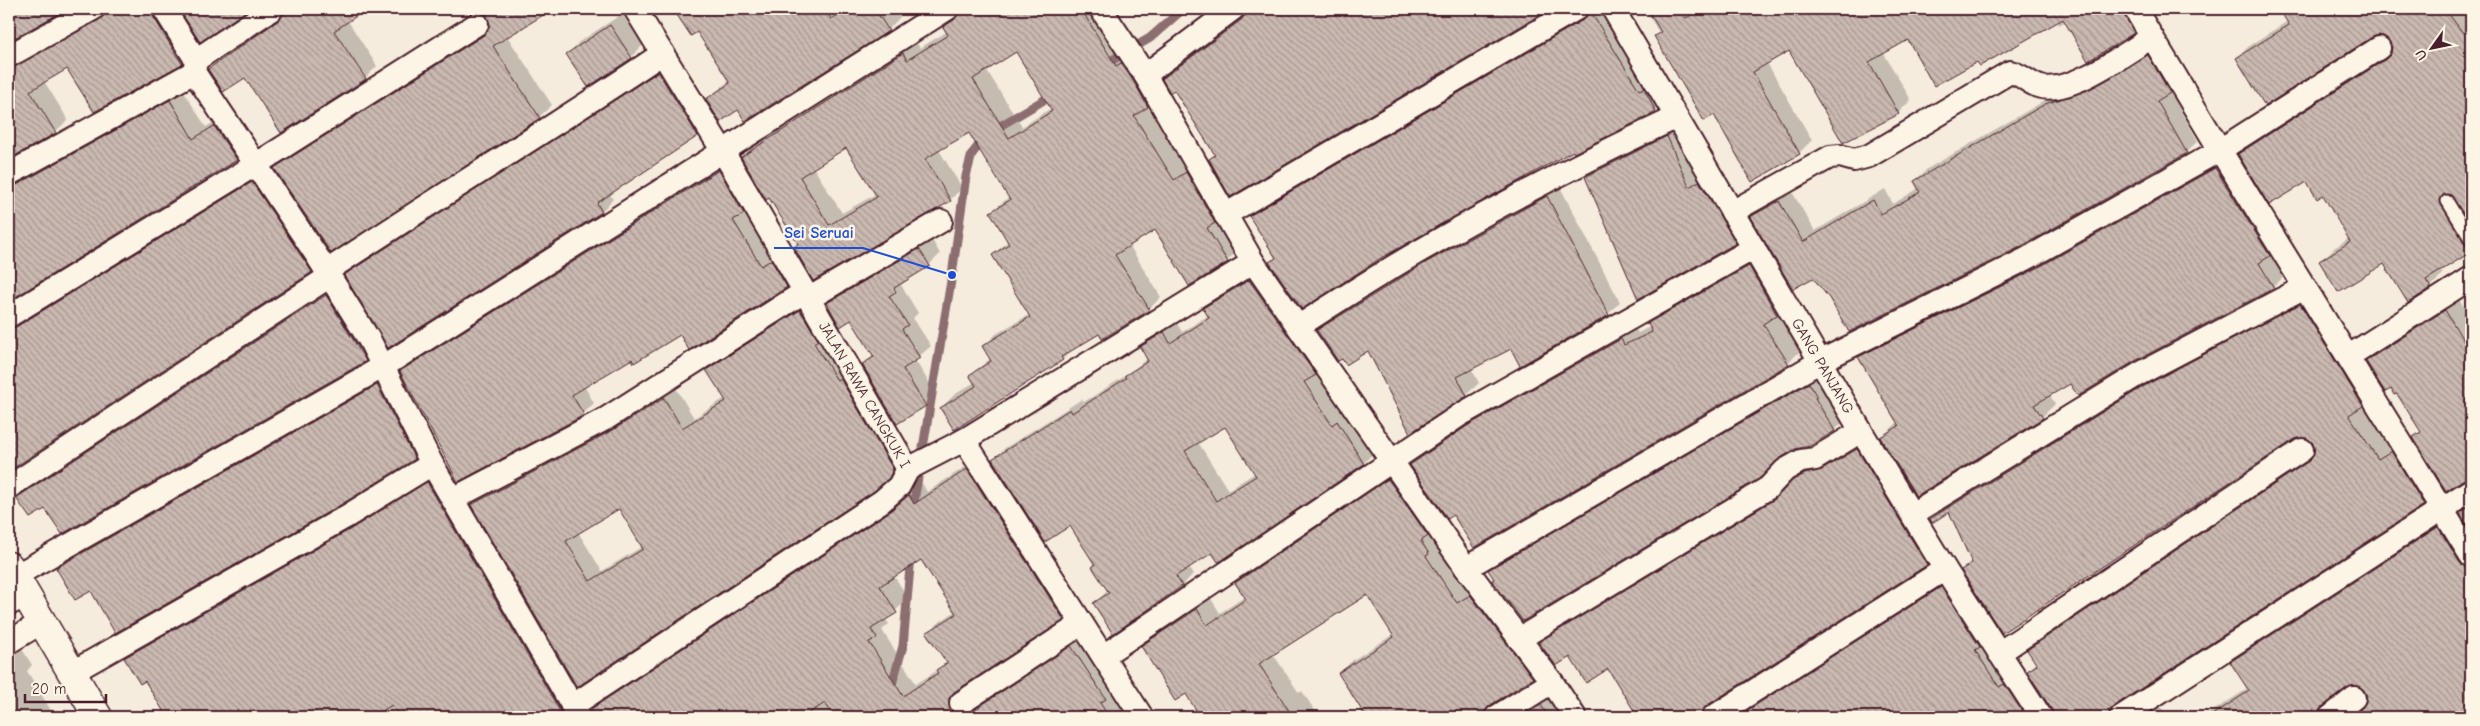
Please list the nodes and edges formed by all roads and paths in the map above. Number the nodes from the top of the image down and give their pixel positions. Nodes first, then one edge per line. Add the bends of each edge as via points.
1 (93, 9) edge
2 (164, 9) edge
3 (272, 9) edge
4 (635, 9) edge
5 (946, 9) edge
6 (1101, 9) edge
7 (1233, 9) edge
8 (1576, 9) edge
9 (1613, 9) edge
10 (2135, 9) edge
11 (477, 24) dead end
12 (2152, 37) junction
13 (2379, 48) dead end
14 (663, 52) junction
15 (9, 56) edge
16 (195, 66) junction
17 (1141, 70) junction
18 (1675, 118) junction
19 (722, 150) junction
20 (2220, 150) junction
21 (255, 165) junction
22 (9, 174) edge
23 (2447, 201) dead end
24 (1732, 212) junction
25 (1225, 215) junction
26 (941, 221) dead end
27 (2471, 240) edge
28 (1754, 248) junction
29 (1253, 262) junction
30 (329, 274) junction
31 (2471, 278) edge
32 (2304, 287) junction
33 (806, 295) junction
34 (9, 316) edge
35 (1299, 326) junction
36 (2348, 356) junction
37 (1819, 362) junction
38 (384, 366) junction
39 (1861, 431) junction
40 (964, 440) junction
41 (2302, 450) dead end
42 (1390, 461) junction
43 (432, 464) junction
44 (917, 465) junction
45 (9, 487) edge
46 (2471, 490) edge
47 (453, 499) junction
48 (2443, 508) junction
49 (1912, 514) junction
50 (2471, 556) edge
51 (1466, 568) junction
52 (1945, 569) junction
53 (12, 571) edge
54 (27, 610) edge
55 (1082, 624) junction
56 (1519, 639) junction
57 (9, 642) edge
58 (1999, 653) junction
59 (1103, 656) junction
60 (72, 673) junction
61 (1552, 682) junction
62 (2354, 698) dead end
63 (961, 703) dead end
64 (575, 712) edge
65 (98, 717) edge
66 (1142, 717) edge
67 (1496, 717) edge
68 (1575, 717) edge
69 (1713, 717) edge
70 (2041, 717) edge
71 (2121, 717) edge
72 (2330, 717) edge

1 - 15 street
2 - 16 street
3 - 16 street
4 - 14 street, JALAN RAWA CANGKUK I
5 - 19 street
6 - 17 street
7 - 17 street
8 - 25 street
9 - 18 street, GANG PANJANG
10 - 12 street
11 - 21 street
12 - 20 street
12 - 24 street via 2077,82 2040,87 2010,72 1869,156 1854,160 1834,156
13 - 20 street
14 - 19 street, JALAN RAWA CANGKUK I
14 - 30 street via 542,134 428,204
16 - 21 street
16 - 22 street
17 - 25 street
18 - 24 street, GANG PANJANG
18 - 35 street via 1466,225
19 - 33 street, JALAN RAWA CANGKUK I
19 - 38 street
20 - 32 street
20 - 37 street via 2026,258
21 - 30 street
21 - 34 street
23 - 27 lane
24 - 28 street, GANG PANJANG
25 - 29 street
26 - 33 street
28 - 37 street, GANG PANJANG
28 - 42 street via 1460,414
29 - 35 street
29 - 40 street, JALAN RAWA CANGKUK I
30 - 38 street
30 - 45 street
31 - 36 street
32 - 36 street
32 - 49 street via 2140,374
33 - 44 street, JALAN RAWA CANGKUK I
33 - 47 street via 607,418
35 - 42 street
36 - 48 street
37 - 39 street, GANG PANJANG
37 - 51 street
38 - 43 street
38 - 53 street
39 - 49 street, GANG PANJANG
39 - 56 street via 1815,459 1801,461 1768,488
40 - 44 street, JALAN RAWA CANGKUK I
40 - 55 street
41 - 58 street
42 - 51 street
42 - 59 street
43 - 47 street
43 - 60 street via 344,518
44 - 64 street via 882,501
46 - 48 street
47 - 64 street
48 - 50 street
48 - 71 street
49 - 52 street, GANG PANJANG
51 - 56 street
52 - 58 street, GANG PANJANG
52 - 69 street
53 - 54 main road
54 - 57 street
54 - 60 main road
55 - 59 street
55 - 63 street
56 - 61 street
58 - 70 street, GANG PANJANG
59 - 66 street
60 - 65 main road
61 - 67 street
61 - 68 street
62 - 72 street

